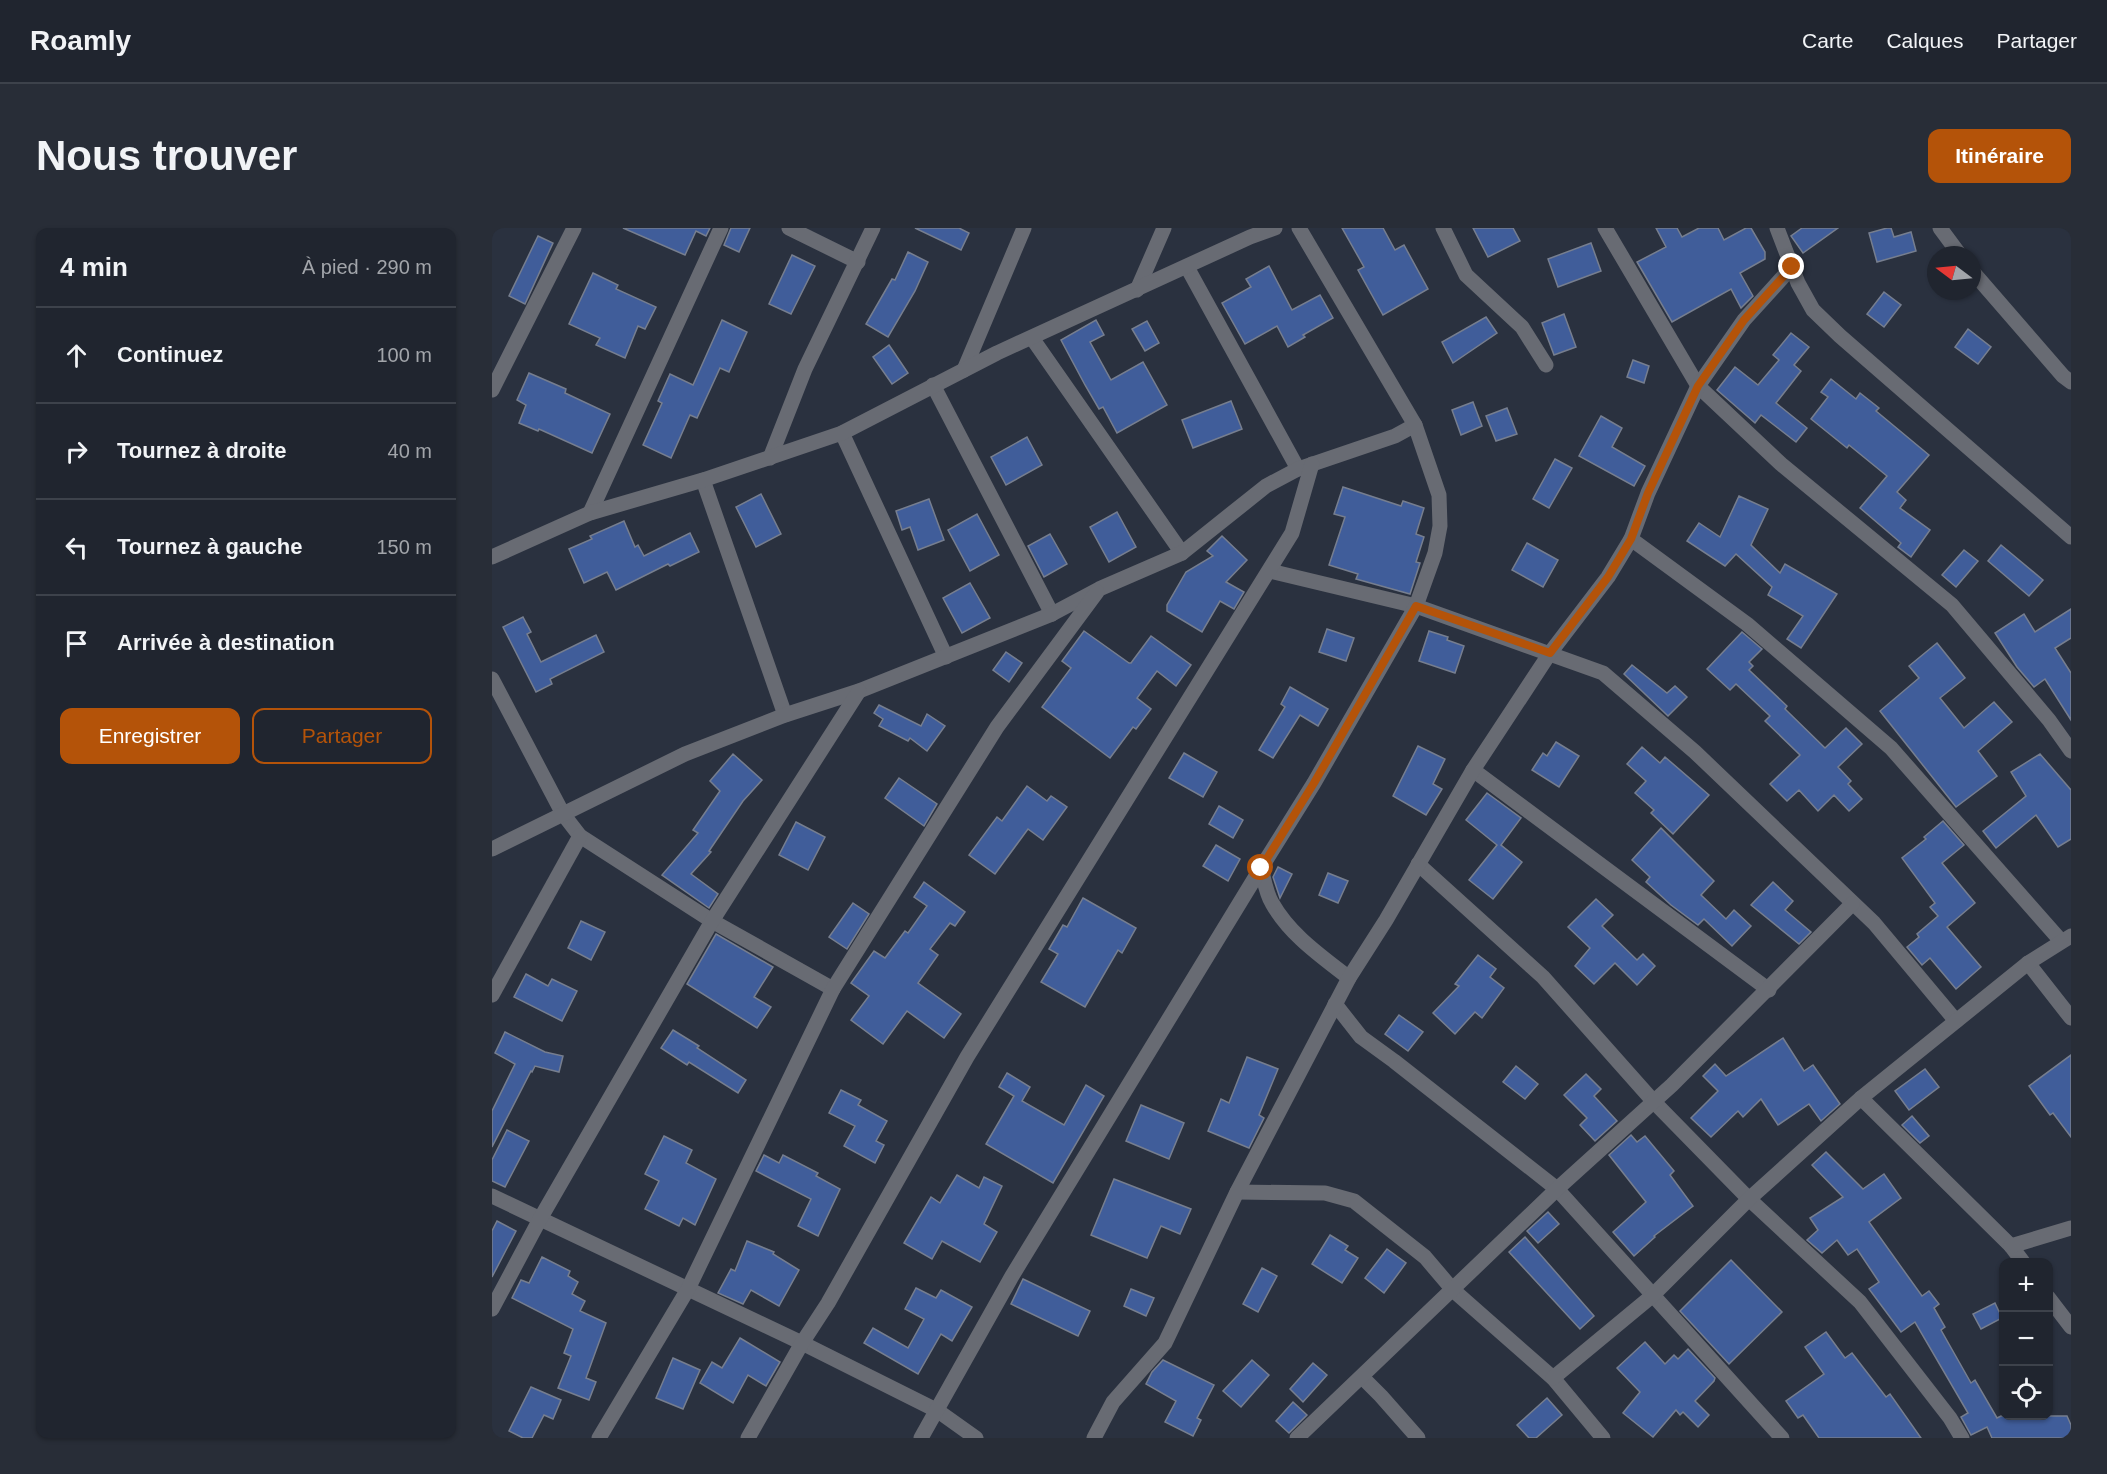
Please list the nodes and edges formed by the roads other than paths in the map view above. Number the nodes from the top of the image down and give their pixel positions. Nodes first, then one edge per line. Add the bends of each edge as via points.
1 (574, 228) edge
2 (721, 228) edge
3 (789, 228) edge
4 (873, 228) edge
5 (1024, 228) edge
6 (1164, 228) edge
7 (1275, 228) edge
8 (1299, 228) edge
9 (1443, 228) edge
10 (1605, 228) edge
11 (1777, 228) edge
12 (1940, 228) edge
13 (1953, 246) edge
14 (858, 261) junction
15 (1187, 267) junction
16 (1792, 267) junction
17 (1981, 281) edge
18 (1137, 290) junction
19 (1032, 338) junction
20 (1546, 365) dead end
21 (964, 370) junction
22 (2068, 376) edge
23 (933, 385) junction
24 (1698, 386) junction
25 (492, 390) edge
26 (1415, 425) junction
27 (842, 433) junction
28 (770, 458) junction
29 (1305, 466) junction
30 (703, 480) junction
31 (590, 513) junction
32 (2071, 537) edge
33 (1631, 539) junction
34 (1182, 553) junction
35 (492, 557) edge
36 (1270, 571) junction
37 (1099, 589) junction
38 (1416, 606) junction
39 (1052, 614) junction
40 (1550, 653) junction
41 (946, 657) junction
42 (495, 688) edge
43 (859, 691) junction
44 (785, 715) junction
45 (2071, 751) edge
46 (1473, 770) junction
47 (563, 814) junction
48 (580, 836) junction
49 (492, 849) edge
50 (1418, 864) junction
51 (1261, 868) junction
52 (1852, 904) junction
53 (712, 921) junction
54 (2066, 939) edge
55 (2028, 963) junction
56 (1349, 978) junction
57 (833, 989) junction
58 (1769, 990) junction
59 (492, 995) edge
60 (1335, 1004) junction
61 (2071, 1018) edge
62 (1956, 1021) junction
63 (1861, 1098) junction
64 (1654, 1101) junction
65 (1557, 1189) junction
66 (1237, 1192) junction
67 (492, 1196) edge
68 (1749, 1199) junction
69 (540, 1219) junction
70 (2071, 1228) edge
71 (2011, 1246) junction
72 (2019, 1258) edge
73 (688, 1289) junction
74 (1453, 1290) junction
75 (1652, 1296) junction
76 (2053, 1302) edge
77 (492, 1309) edge
78 (2071, 1327) edge
79 (802, 1343) junction
80 (1362, 1377) junction
81 (1553, 1378) junction
82 (938, 1411) junction
83 (598, 1438) edge
84 (748, 1438) edge
85 (921, 1438) edge
86 (976, 1438) edge
87 (1094, 1438) edge
88 (1297, 1438) edge
89 (1418, 1438) edge
90 (1603, 1438) edge
91 (1782, 1438) edge
92 (1962, 1438) edge

1 - 25 street
2 - 31 street
3 - 14 street
4 - 14 street
5 - 21 street
6 - 18 street
7 - 15 street
8 - 26 street
9 - 20 street via 1466,275 1522,327
10 - 24 street
11 - 16 street
12 - 13 street
14 - 28 street via 805,369
15 - 18 street
15 - 29 street
16 - 24 street via 1744,320
16 - 32 street via 1813,310
17 - 22 street
18 - 19 street
19 - 21 street
19 - 34 street
21 - 23 street
23 - 27 street
23 - 39 street
24 - 33 street
24 - 45 street via 1781,464 1952,605
26 - 29 street via 1395,436
26 - 38 street via 1439,495 1440,525 1435,553
27 - 28 street
27 - 41 street
28 - 30 street
29 - 34 street via 1266,486
29 - 36 street via 1292,533
30 - 31 street
30 - 44 street
31 - 35 street
33 - 40 street via 1608,577
33 - 54 street via 1747,624 1891,748
34 - 37 street
36 - 38 street
36 - 79 street via 967,1057
37 - 39 street
37 - 57 street via 997,727
38 - 40 street
38 - 51 street
39 - 41 street
40 - 46 street
40 - 52 street via 1603,673 1695,752
41 - 43 street
42 - 47 street
43 - 44 street
43 - 53 street
44 - 47 street via 685,754
46 - 50 street
46 - 58 street
47 - 48 street
47 - 49 street
48 - 53 street
48 - 59 street
50 - 56 street
50 - 64 street via 1543,977
51 - 56 street via 1271,902 1286,923 1305,944
51 - 82 street via 1012,1276
52 - 58 street
52 - 62 street via 1874,923
53 - 57 street
53 - 69 street
54 - 55 street
55 - 61 street
55 - 62 street
56 - 60 street
57 - 73 street
58 - 64 street
60 - 65 street via 1361,1037
60 - 66 street
62 - 63 street
63 - 68 street
63 - 71 street
64 - 65 street
64 - 68 street
65 - 74 street
65 - 75 street
66 - 74 street via 1325,1193 1354,1201 1425,1257
66 - 87 street via 1165,1343 1113,1402
67 - 69 street
68 - 75 street
68 - 92 street via 1860,1302
69 - 73 street
69 - 77 street
70 - 71 street
71 - 72 street
73 - 79 street
73 - 83 street
74 - 80 street
74 - 81 street
75 - 81 street
75 - 91 street
76 - 78 street
79 - 82 street
79 - 84 street
80 - 88 street
80 - 89 street
81 - 90 street
82 - 85 street
82 - 86 street

